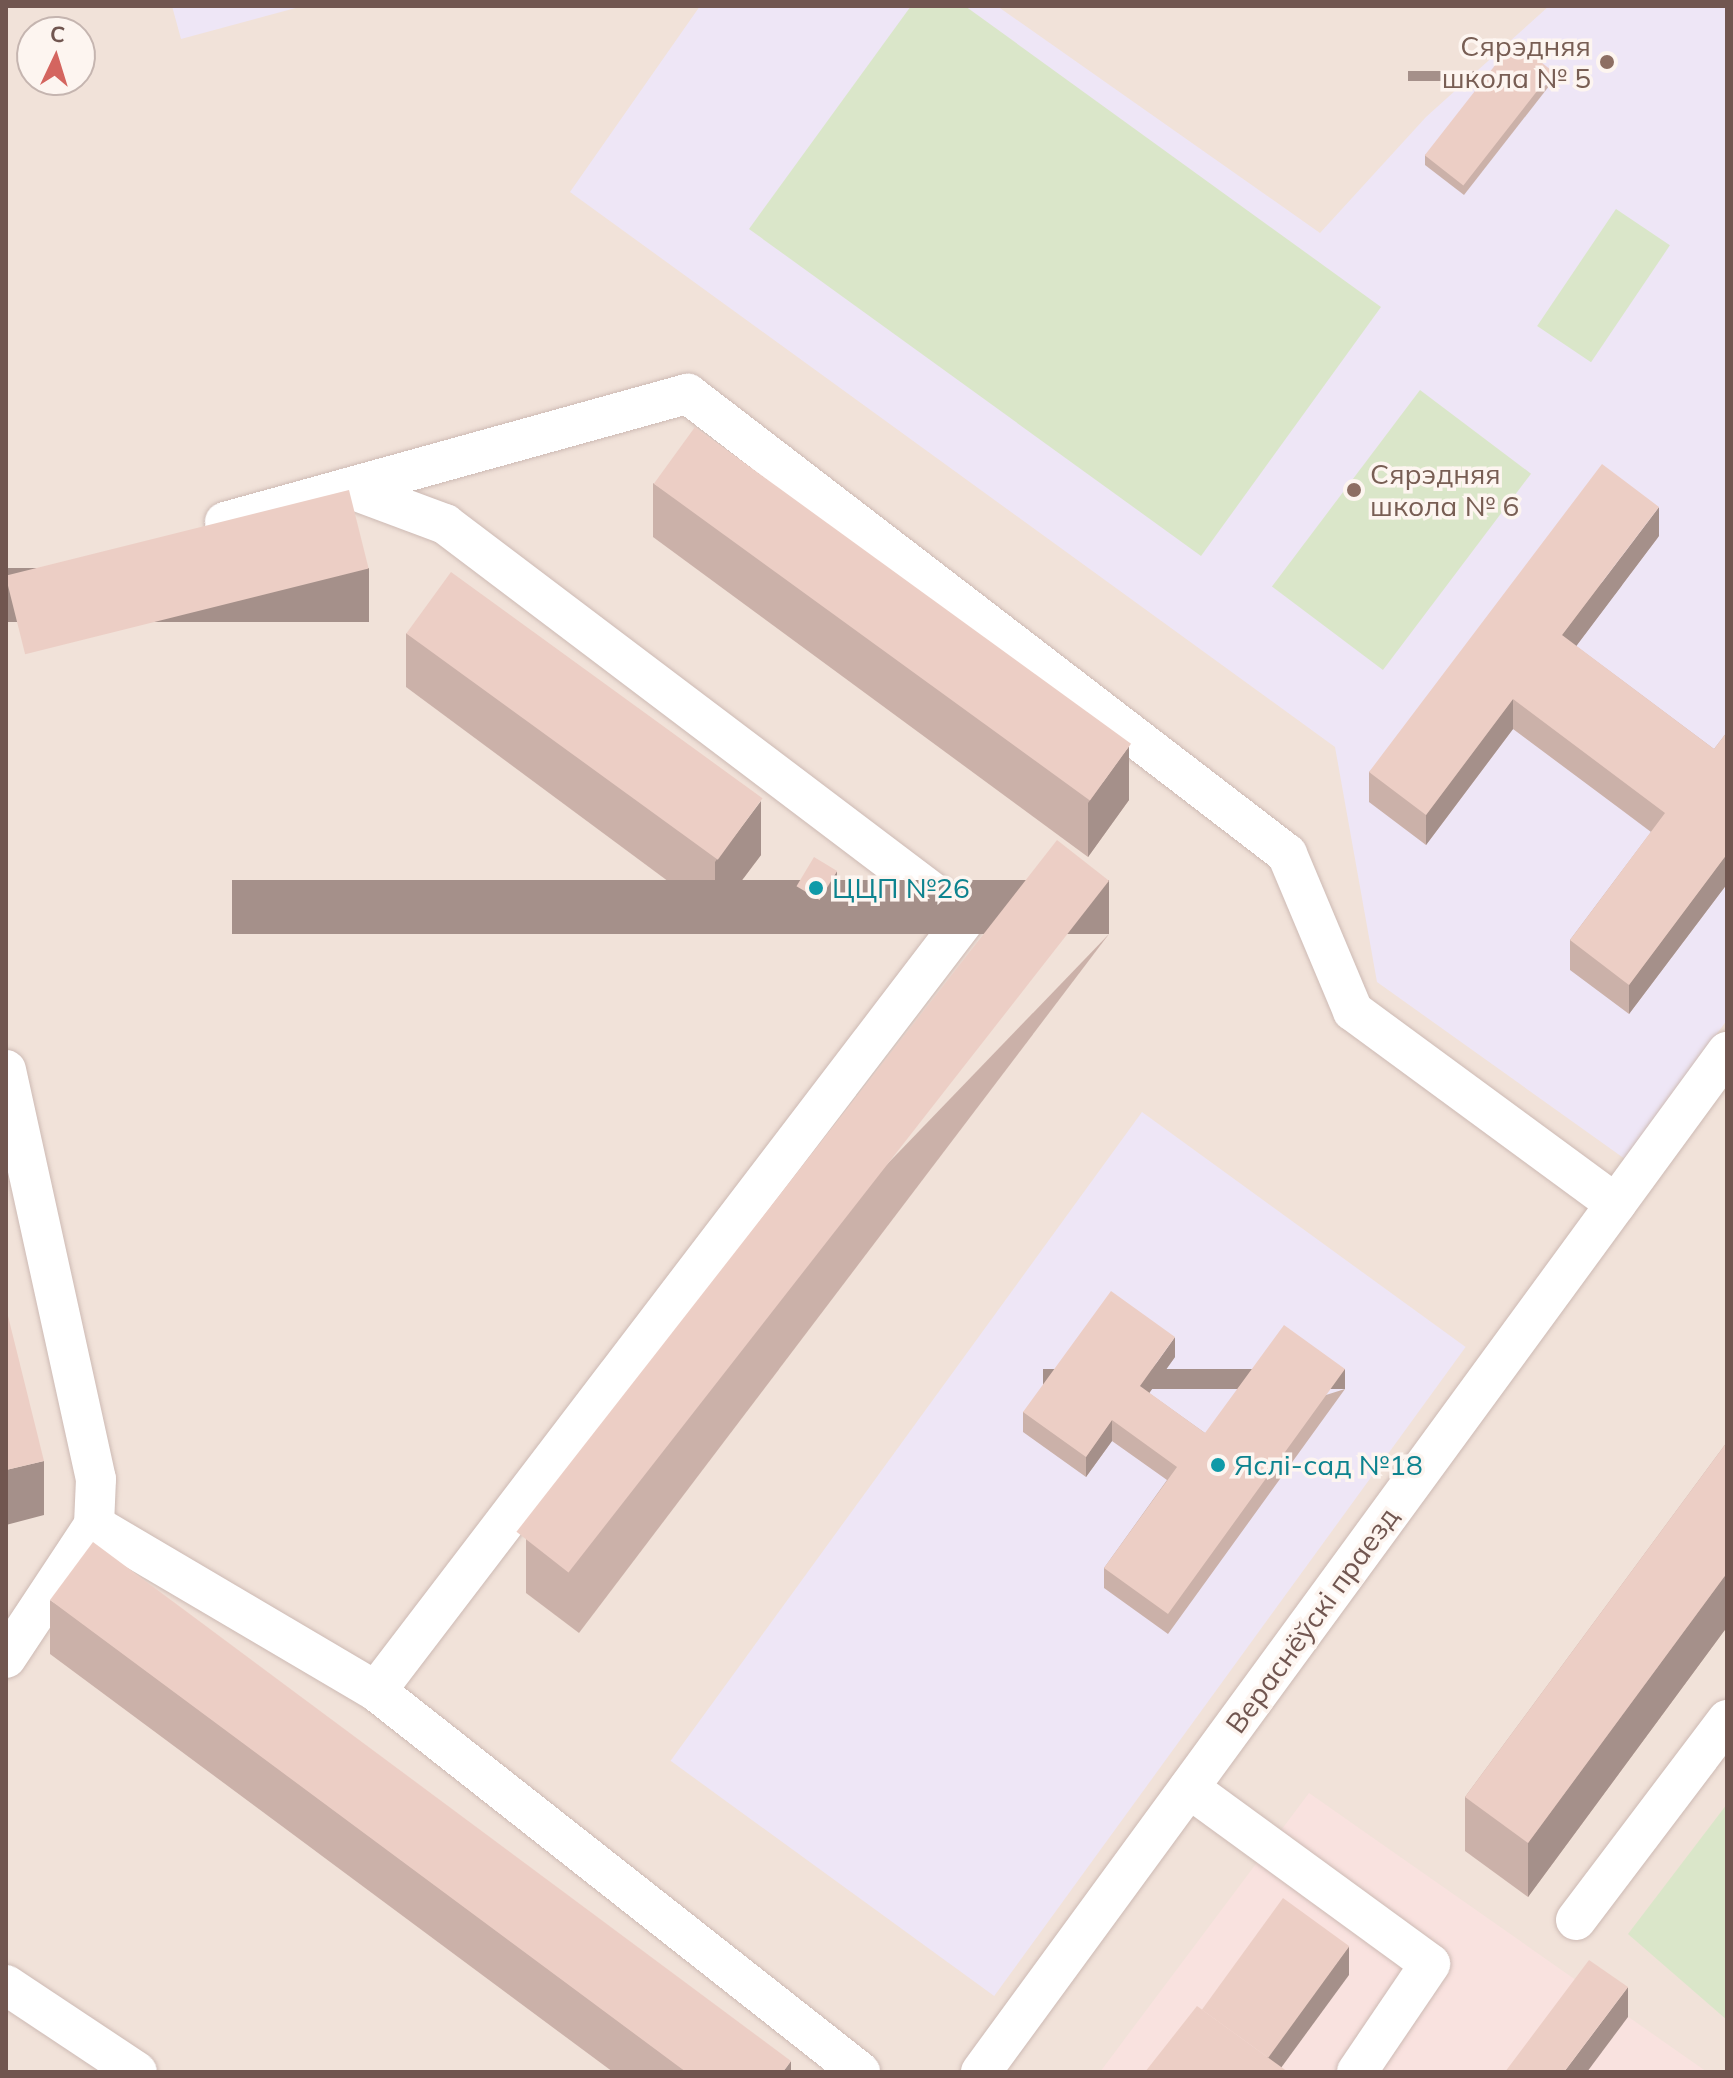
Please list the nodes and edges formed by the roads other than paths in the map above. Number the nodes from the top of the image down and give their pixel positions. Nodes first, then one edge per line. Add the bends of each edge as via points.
1 (348, 488) junction
2 (184, 533) edge
3 (1727, 1052) edge
4 (6, 1070) edge
5 (1616, 1204) junction
6 (94, 1525) junction
7 (6, 1658) edge
8 (376, 1691) junction
9 (1727, 1720) edge
10 (1189, 1788) junction
11 (1576, 1920) dead end
12 (6, 1985) edge
13 (137, 2072) edge
14 (860, 2072) edge
15 (981, 2072) edge
16 (1357, 2072) edge

1 - 2 street
1 - 5 street via 688,394 1287,854 1353,1011
1 - 8 street via 445,524 966,918
3 - 5 street, Вераснёўскі праезд
4 - 6 street via 96,1479
5 - 10 street, Вераснёўскі праезд
6 - 7 street
6 - 8 street
8 - 14 street
9 - 11 street
10 - 15 street, Вераснёўскі праезд
10 - 16 street via 1430,1964
12 - 13 street

